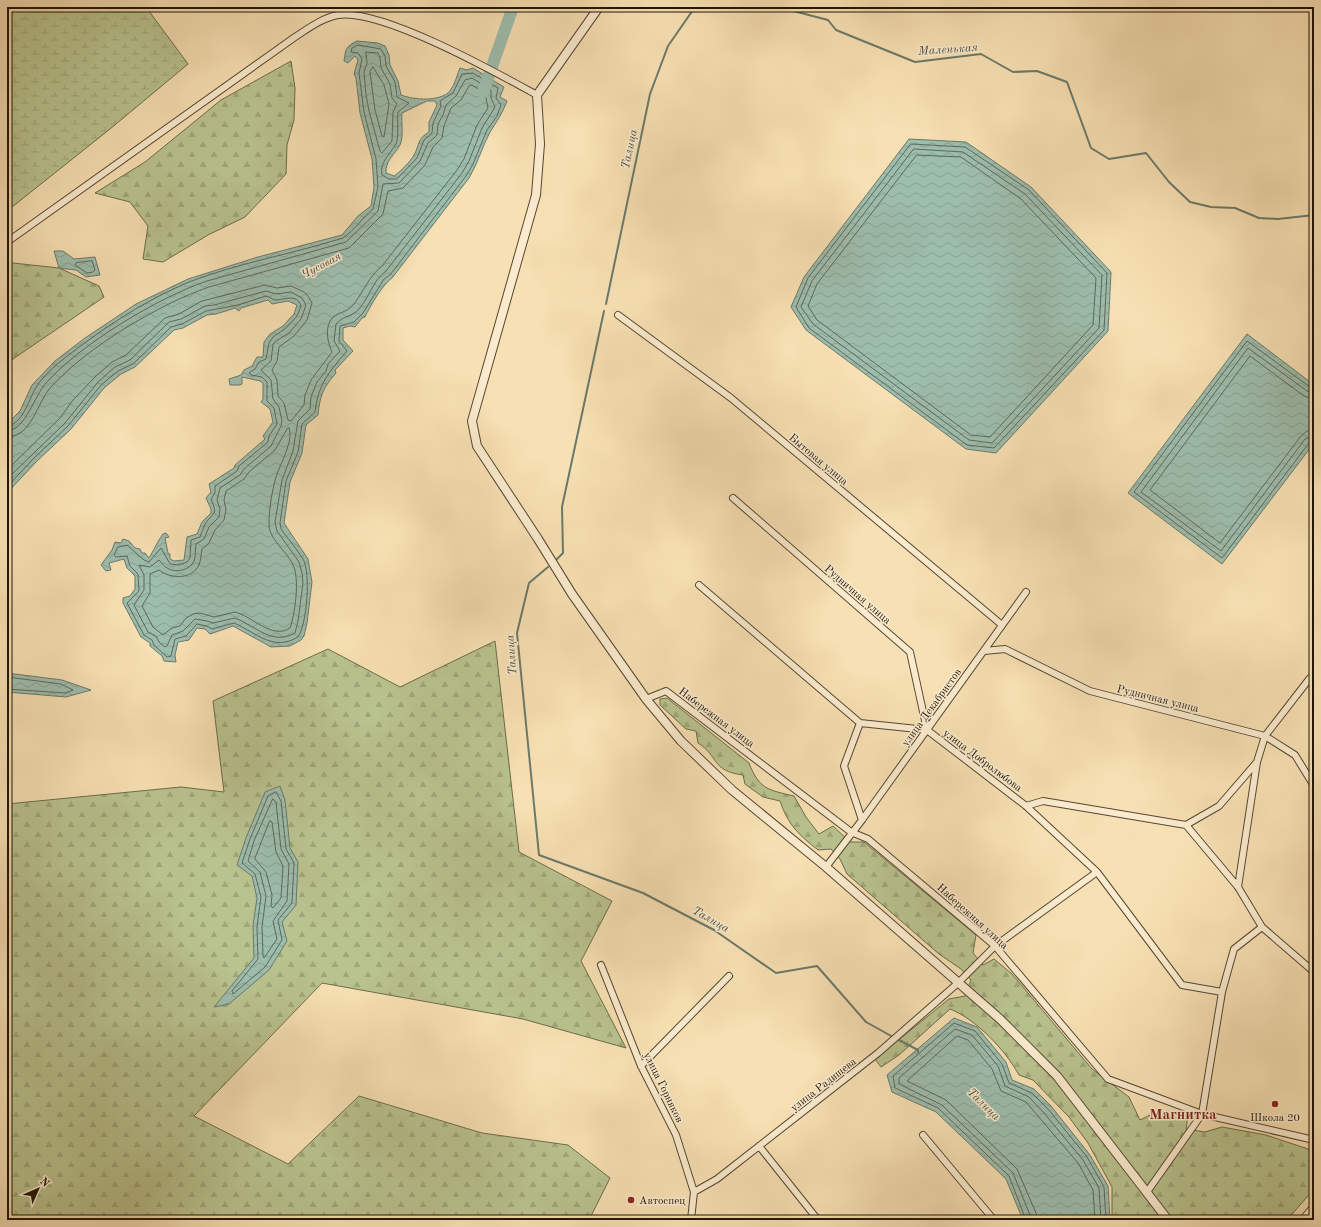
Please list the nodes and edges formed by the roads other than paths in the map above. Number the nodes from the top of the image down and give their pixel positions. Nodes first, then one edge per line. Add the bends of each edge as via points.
1 (599, 7) edge
2 (537, 95) junction
3 (7, 242) edge
4 (618, 316) dead end
5 (733, 498) dead end
6 (699, 585) dead end
7 (1026, 592) dead end
8 (1002, 625) junction
9 (984, 651) junction
10 (1314, 676) edge
11 (646, 699) junction
12 (860, 723) junction
13 (927, 730) junction
14 (1265, 736) junction
15 (1257, 762) junction
16 (1314, 786) edge
17 (1026, 806) junction
18 (862, 820) junction
19 (1186, 825) junction
20 (852, 832) junction
21 (826, 867) junction
22 (1098, 872) junction
23 (1238, 887) junction
24 (1262, 927) junction
25 (995, 946) junction
26 (601, 965) dead end
27 (1314, 972) edge
28 (729, 976) dead end
29 (958, 983) junction
30 (1222, 992) junction
31 (641, 1066) junction
32 (1202, 1114) junction
33 (923, 1135) dead end
34 (1314, 1140) edge
35 (759, 1146) junction
36 (694, 1192) junction
37 (1146, 1192) junction
38 (1314, 1206) edge
39 (690, 1220) edge
40 (818, 1220) edge
41 (994, 1220) edge
42 (1168, 1220) edge
43 (1302, 1220) edge

1 - 2 street
2 - 3 street via 463,56 389,24 363,16 340,15 328,18 295,37
2 - 11 street via 540,144 536,195 472,421 473,428 477,446 572,594
4 - 8 street, Бытовая улица via 731,398
5 - 13 street, Рудничная улица via 910,652
6 - 12 street
7 - 8 street, улица Декабристов
8 - 9 street, улица Декабристов
9 - 13 street, улица Декабристов
9 - 14 street, Рудничная улица via 1005,649 1090,691
10 - 14 street
11 - 20 street, Набережная улица via 666,691
11 - 21 street via 681,741 732,790
12 - 13 street, улица Добролюбова
12 - 18 street via 844,766
13 - 17 street, улица Добролюбова
13 - 18 street, улица Декабристов
14 - 15 street
14 - 16 street, Рудничная улица via 1295,755
15 - 19 street via 1219,806
15 - 23 street
17 - 19 street via 1043,801
17 - 22 street, улица Добролюбова
18 - 20 street, улица Декабристов
19 - 23 street
20 - 21 street, улица Декабристов
20 - 25 street, Набережная улица via 868,839
21 - 29 street
22 - 25 street, улица Радищева
22 - 30 street, улица Добролюбова via 1182,985
23 - 24 street
24 - 27 street
24 - 30 street via 1234,949
25 - 29 street, улица Радищева
25 - 32 street, Набережная улица via 1108,1079
26 - 31 street, улица Горняков
28 - 31 street
29 - 35 street, улица Радищева via 867,1062
29 - 37 street via 1000,1019 1057,1076
30 - 32 street
31 - 36 street, улица Горняков via 676,1135
32 - 34 street, Набережная улица
32 - 37 street
33 - 41 street
35 - 36 street, улица Радищева via 717,1179
35 - 40 street
36 - 39 street, улица Горняков
37 - 42 street
38 - 43 street

